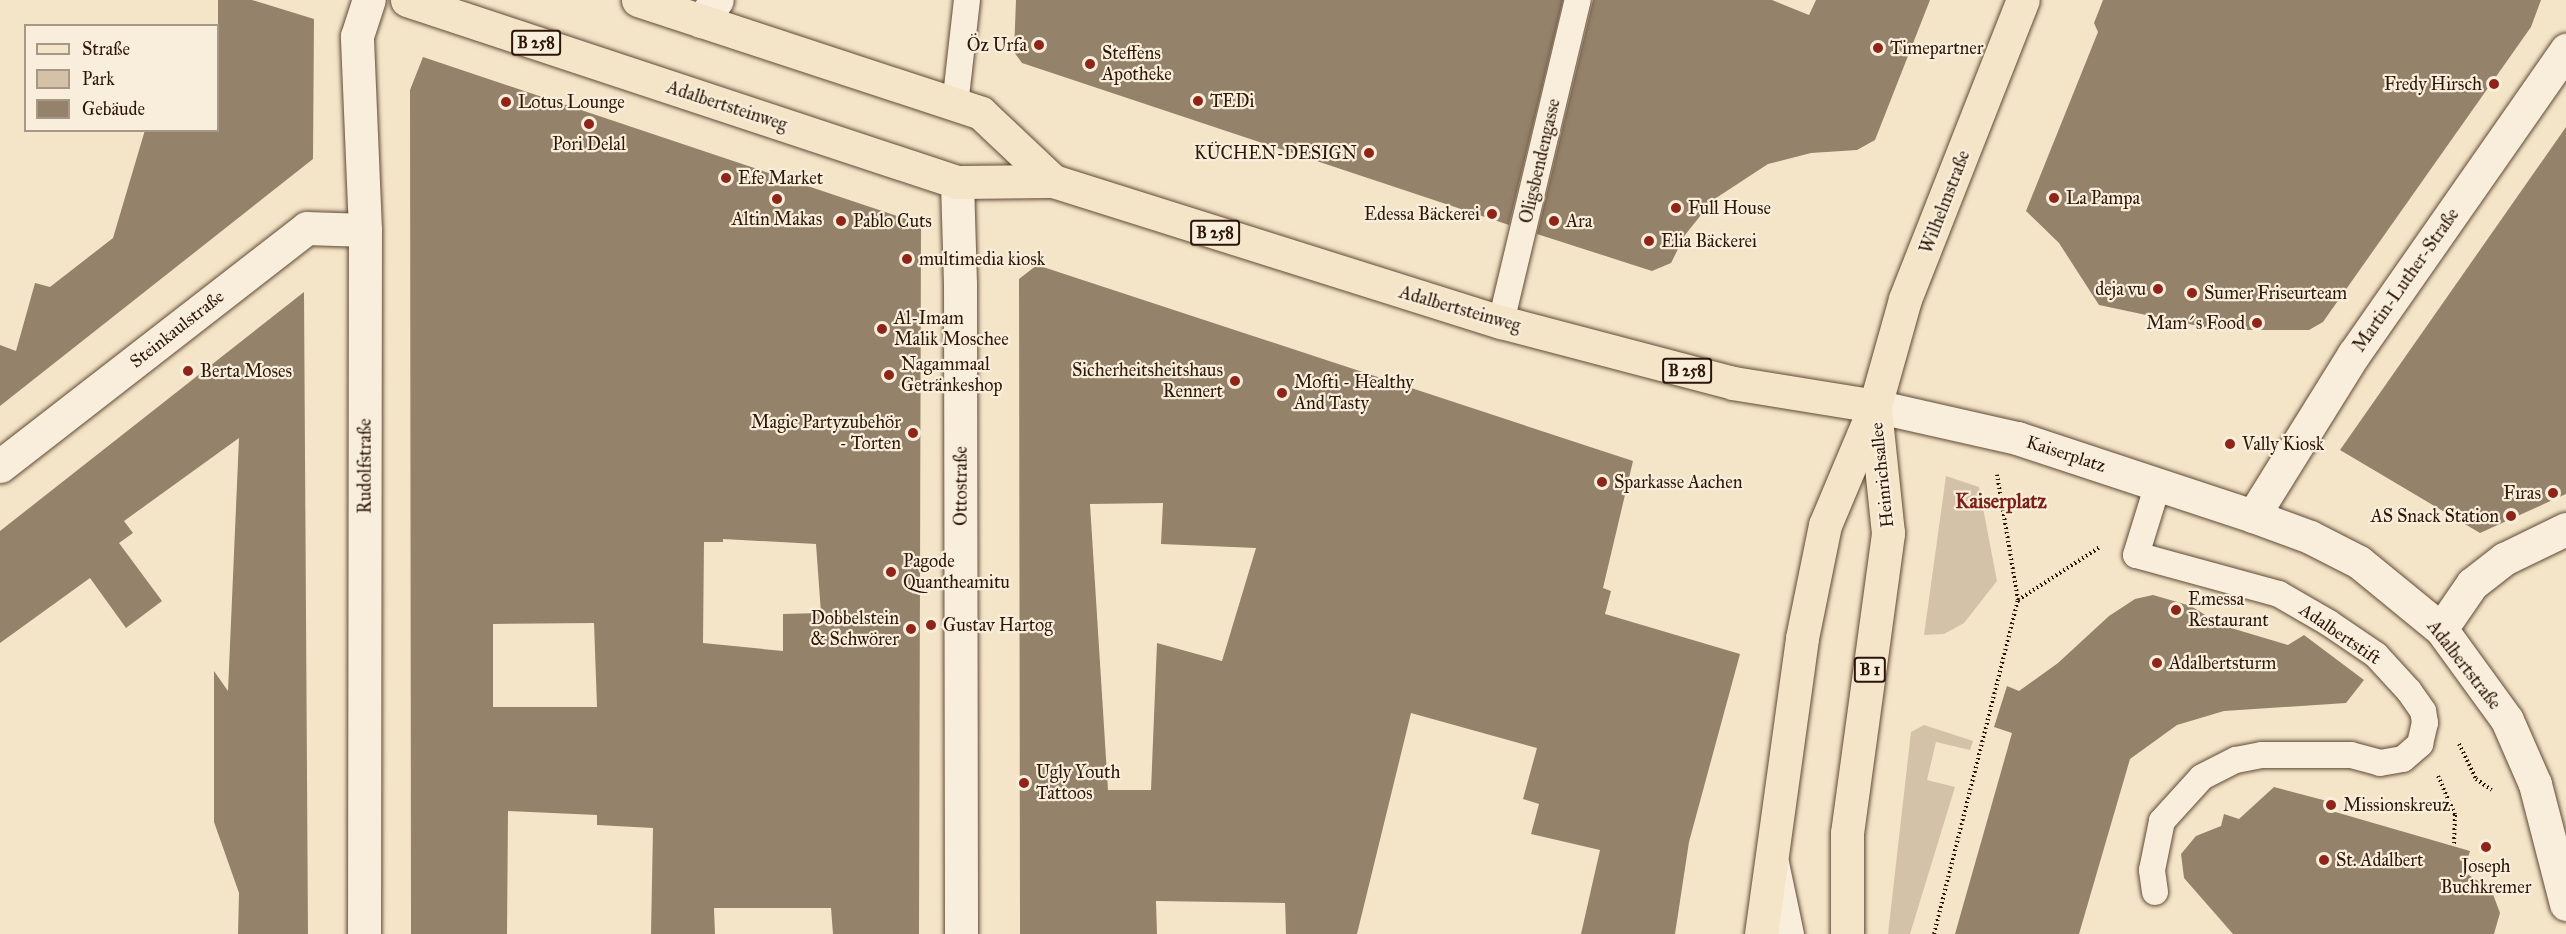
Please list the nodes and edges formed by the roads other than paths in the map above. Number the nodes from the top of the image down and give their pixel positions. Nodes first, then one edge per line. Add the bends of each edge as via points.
1 (369, 0) edge
2 (407, 0) edge
3 (638, 0) edge
4 (967, 0) edge
5 (1578, 0) edge
6 (2023, 0) edge
7 (709, 10) edge
8 (2566, 50) edge
9 (956, 105) junction
10 (1053, 181) junction
11 (957, 182) junction
12 (365, 230) junction
13 (1501, 322) junction
14 (1875, 406) junction
15 (0, 466) edge
16 (2158, 484) junction
17 (2253, 516) junction
18 (2566, 529) edge
19 (2441, 629) junction
20 (2155, 892) dead end
21 (2566, 904) edge
22 (1769, 932) edge
23 (364, 934) edge
24 (961, 934) edge
25 (1847, 934) edge

1 - 12 street, Rudolfstraße via 357,36
2 - 11 main road, Adalbertsteinweg / B 258
3 - 7 main road, Adalbertsteinweg / B 258
4 - 9 lane
5 - 13 lane, Oligsbendengasse
6 - 14 main road, Wilhelmstraße / B 1 via 1902,309
7 - 9 main road, Adalbertsteinweg / B 258
8 - 17 street, Martin-Luther-Straße via 2322,404
9 - 10 main road, Adalbertsteinweg / B 258 via 981,113
10 - 11 main road, Adalbertsteinweg / B 258
10 - 13 main road, Adalbertsteinweg / B 258
11 - 24 street, Ottostraße
12 - 15 street, Steinkaulstraße via 307,228
12 - 23 street, Rudolfstraße
13 - 14 main road, Adalbertsteinweg / B 258 via 1733,383
14 - 16 street, Kaiserplatz via 1989,430
14 - 22 main road, Heinrichsallee / B 1 via 1825,525 1802,638 1770,856
14 - 25 main road, Heinrichsallee / B 1 via 1888,533 1847,833
16 - 17 street, Kaiserplatz
16 - 20 lane, Adalbertstift via 2136,555 2278,594 2329,623 2376,655 2409,691 2426,723 2420,744 2403,759 2380,763 2352,755 2262,755 2236,760 2202,777 2162,821 2152,870
17 - 19 street, Adalbertstraße via 2310,537 2359,562
18 - 19 street via 2504,559 2472,584
19 - 21 street, Adalbertstraße via 2507,720 2535,784

